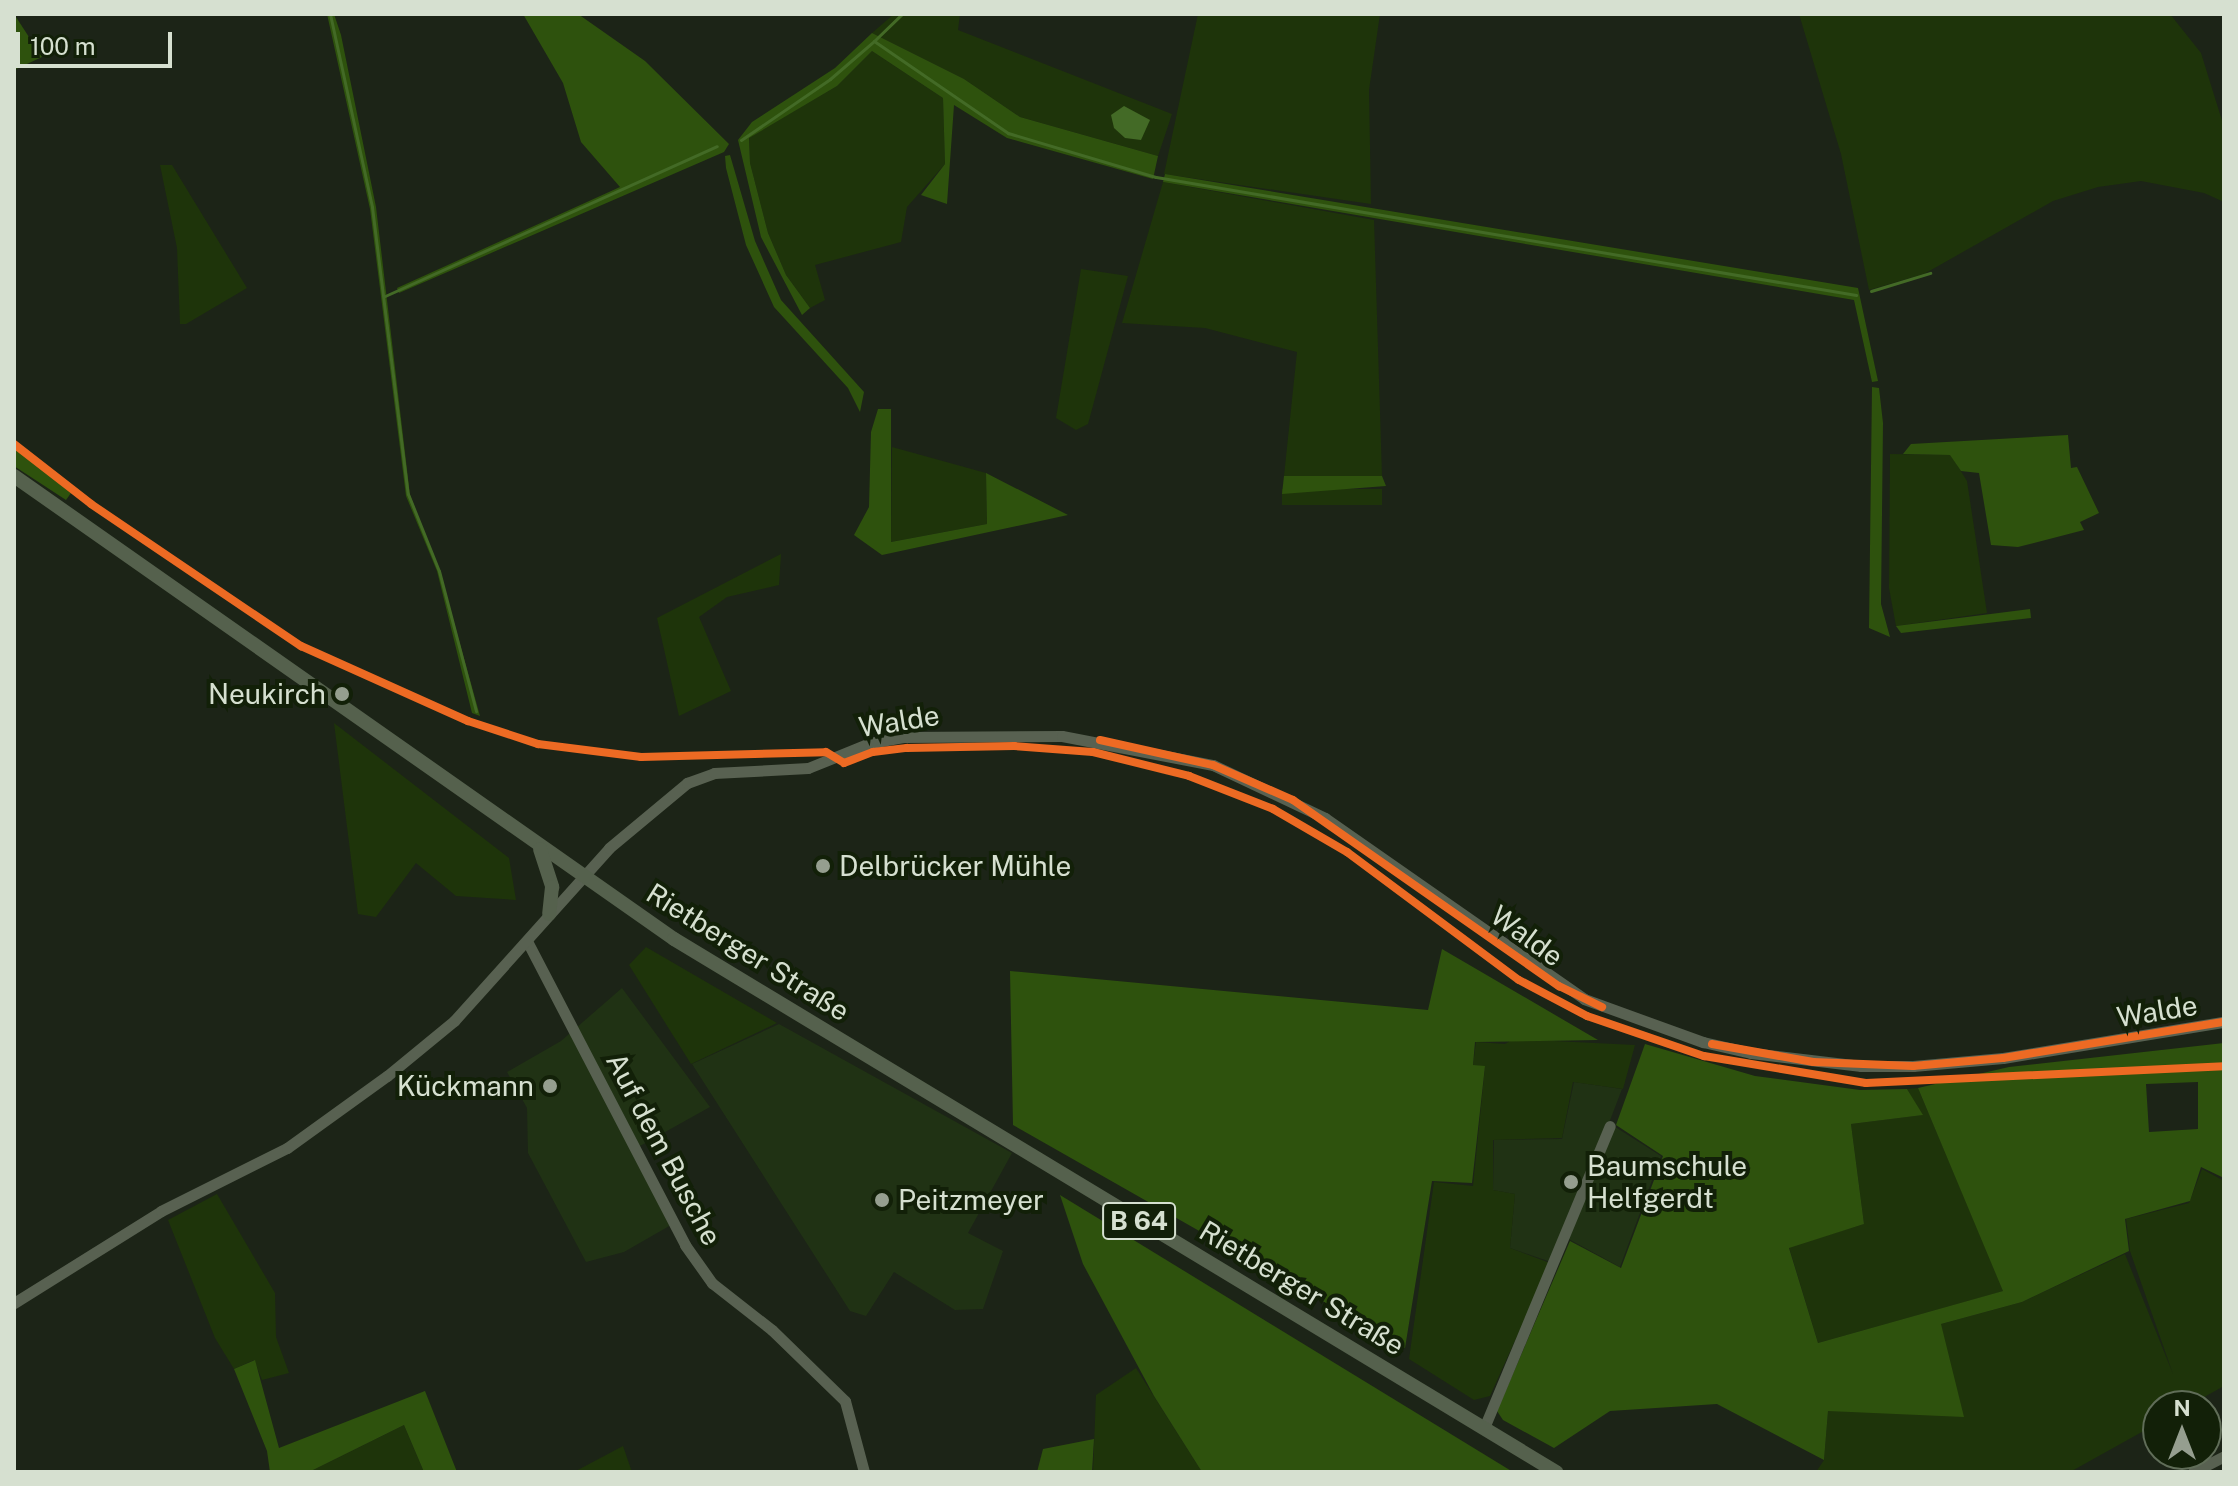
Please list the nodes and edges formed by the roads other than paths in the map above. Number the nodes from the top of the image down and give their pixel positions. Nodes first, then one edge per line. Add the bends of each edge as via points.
1 (14, 476) edge
2 (540, 849) junction
3 (580, 877) junction
4 (549, 914) junction
5 (527, 941) junction
6 (2224, 1022) edge
7 (1610, 1126) dead end
8 (14, 1303) edge
9 (1484, 1428) junction
10 (2224, 1456) edge
11 (864, 1472) edge
12 (1556, 1472) edge
13 (2193, 1472) edge

1 - 2 main road, Rietberger Straße / B 64
2 - 3 main road, Rietberger Straße / B 64
2 - 4 main road via 552,887
3 - 4 street
3 - 6 street, Walde via 687,783 705,775 808,768 870,743 904,737 1062,736 1176,755 1257,783 1335,825 1559,986 1604,1008 1703,1042 1813,1062 1913,1066 2054,1051
3 - 9 main road, Rietberger Straße / B 64 via 913,1085
4 - 5 street
5 - 8 street via 454,1021 287,1148 161,1211
5 - 11 street, Auf dem Busche via 685,1245 712,1283 772,1330 845,1401
7 - 9 street
9 - 12 main road, Rietberger Straße / B 64
10 - 13 street

